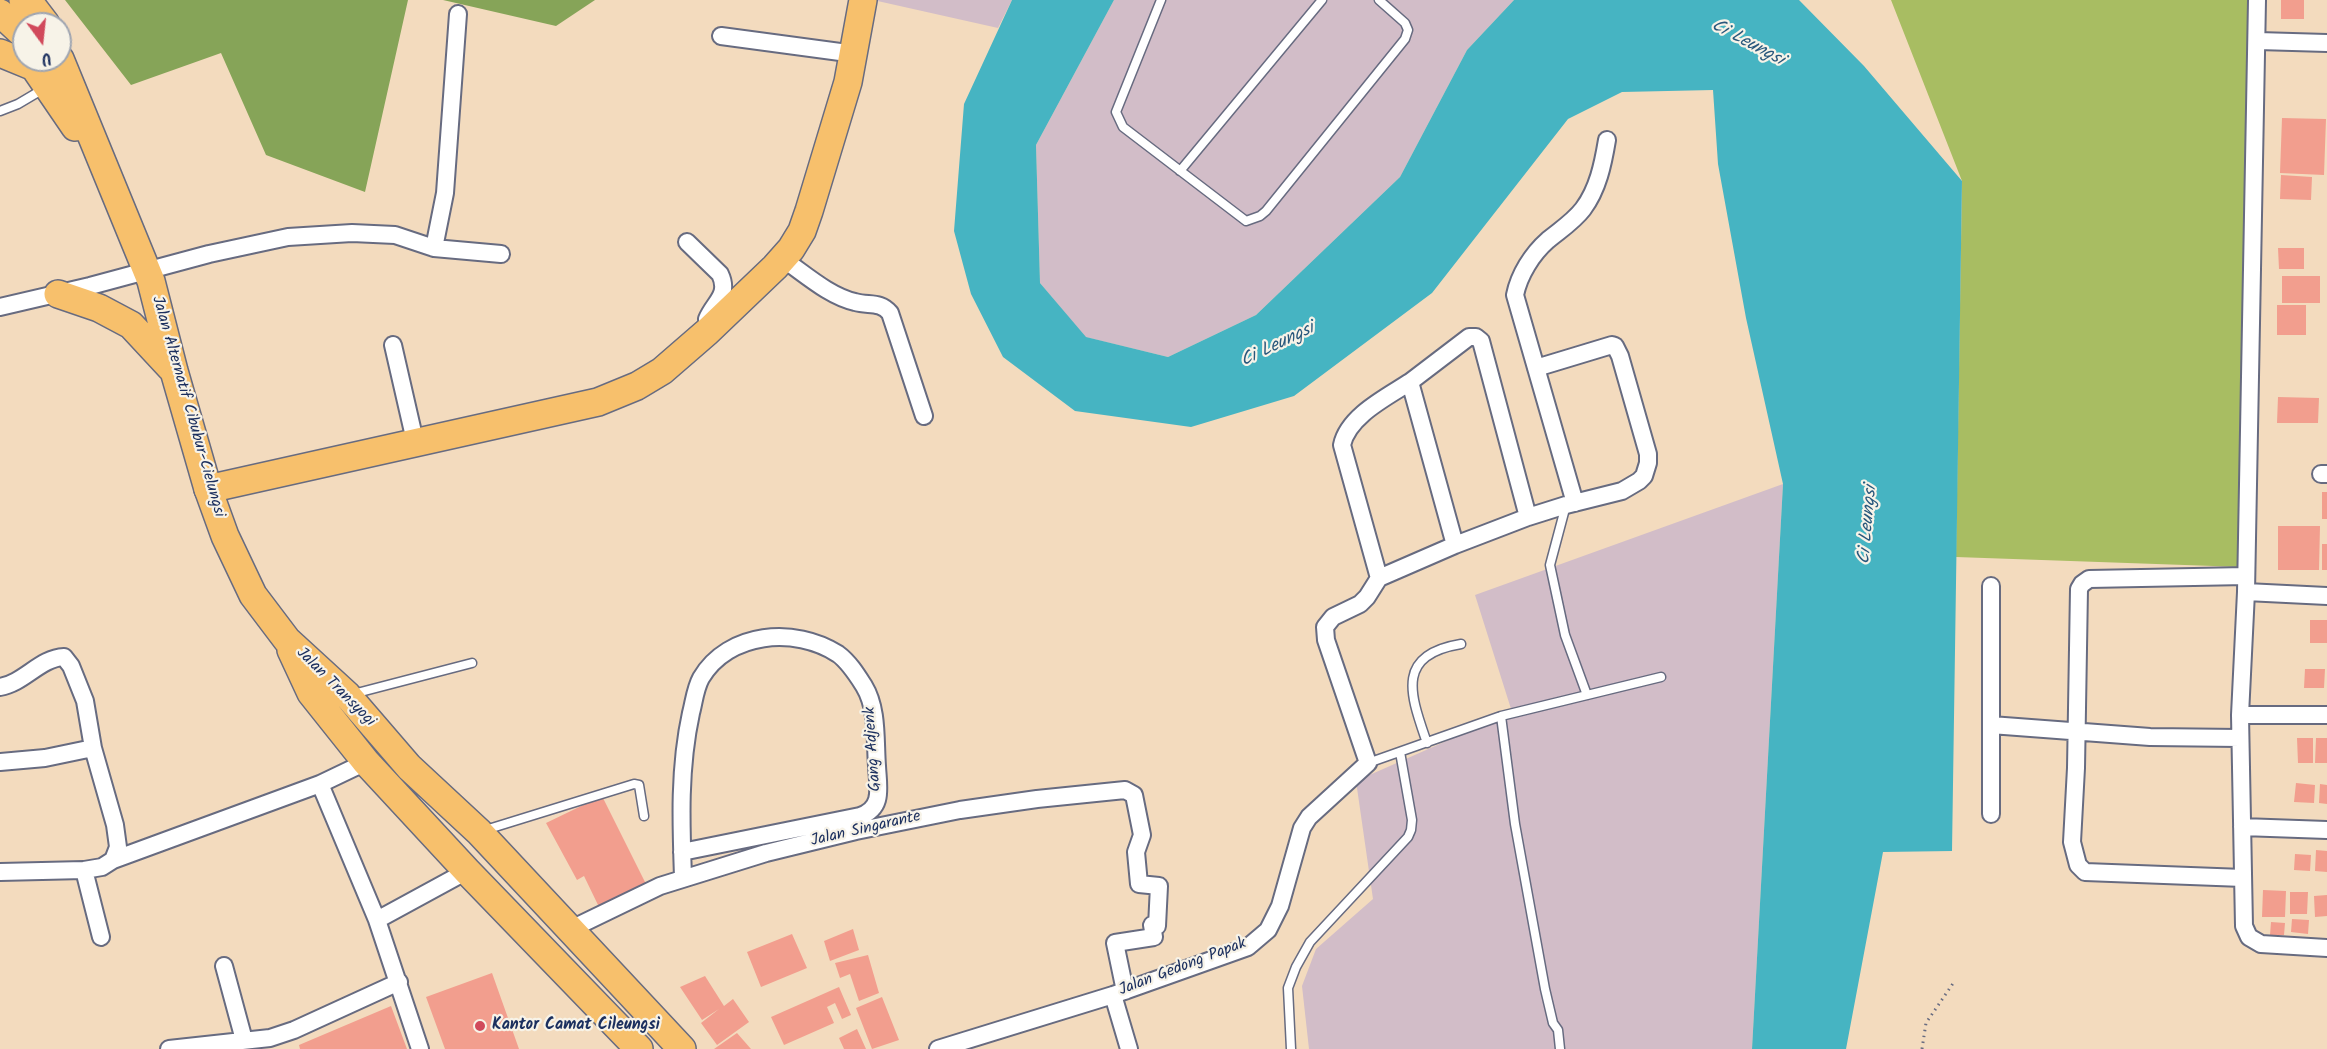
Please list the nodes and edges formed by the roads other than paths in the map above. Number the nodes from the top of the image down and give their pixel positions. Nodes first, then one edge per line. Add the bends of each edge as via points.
1 (23, 0) edge
2 (863, 0) edge
3 (1161, 0) edge
4 (1322, 0) edge
5 (1379, 0) edge
6 (2257, 0) edge
7 (37, 12) edge
8 (0, 13) edge
9 (458, 14) dead end
10 (12, 24) edge
11 (721, 36) dead end
12 (2258, 41) junction
13 (2327, 43) edge
14 (855, 54) junction
15 (41, 72) edge
16 (46, 72) edge
17 (0, 111) edge
18 (1607, 140) dead end
19 (1180, 171) junction
20 (687, 242) dead end
21 (434, 248) junction
22 (501, 255) dead end
23 (783, 260) junction
24 (145, 270) junction
25 (58, 294) junction
26 (0, 307) edge
27 (707, 332) junction
28 (393, 345) dead end
29 (1536, 368) junction
30 (174, 371) junction
31 (1410, 382) junction
32 (924, 416) dead end
33 (415, 441) junction
34 (208, 489) junction
35 (1570, 504) junction
36 (1528, 517) junction
37 (1455, 545) junction
38 (1379, 578) junction
39 (2246, 584) junction
40 (1991, 586) dead end
41 (2327, 596) edge
42 (287, 640) junction
43 (1461, 644) dead end
44 (472, 663) dead end
45 (1661, 677) dead end
46 (0, 687) edge
47 (1587, 695) junction
48 (347, 696) junction
49 (2240, 715) junction
50 (1501, 716) junction
51 (2327, 716) edge
52 (1991, 725) junction
53 (2076, 732) junction
54 (2240, 738) junction
55 (1427, 743) junction
56 (93, 748) junction
57 (1400, 752) junction
58 (0, 762) edge
59 (366, 762) junction
60 (1368, 763) junction
61 (320, 784) junction
62 (1991, 814) dead end
63 (644, 816) dead end
64 (2242, 827) junction
65 (2327, 830) edge
66 (479, 832) junction
67 (682, 852) junction
68 (113, 860) junction
69 (84, 870) junction
70 (467, 871) junction
71 (0, 872) edge
72 (683, 877) junction
73 (2243, 878) junction
74 (377, 920) junction
75 (569, 930) junction
76 (101, 937) dead end
77 (2327, 948) edge
78 (224, 966) dead end
79 (399, 982) junction
80 (1119, 993) junction
81 (244, 1040) junction
82 (636, 1048) edge
83 (170, 1049) edge
84 (420, 1049) edge
85 (682, 1049) edge
86 (938, 1049) edge
87 (1129, 1049) edge
88 (1291, 1049) edge
89 (1560, 1049) edge

1 - 7 main road
2 - 14 main road
3 - 19 lane via 1116,112 1123,127
4 - 19 lane
5 - 19 lane via 1405,23 1405,39 1260,216 1246,221
6 - 12 street
8 - 10 main road
9 - 21 street via 445,193
11 - 14 street
12 - 13 street
12 - 39 street
14 - 23 main road via 802,231
15 - 17 lane via 18,104
16 - 24 main road, Jalan Alternatif Cibubur-Cielungsi via 103,165
18 - 29 street via 1600,176 1583,208 1568,226 1546,242 1518,282 1515,295
20 - 27 street via 723,281 722,297 707,318
21 - 22 street
21 - 24 street via 395,235 288,237
23 - 27 main road
23 - 32 street via 836,294 856,303 885,307
24 - 25 street
24 - 30 main road, Jalan Alternatif Cibubur-Cielungsi
25 - 26 street
25 - 30 main road via 99,308 131,325
27 - 33 main road via 663,371 598,402
28 - 33 street
29 - 35 street
29 - 35 street via 1615,346 1648,454 1639,482 1622,491
30 - 34 main road, Jalan Alternatif Cibubur-Cielungsi
31 - 36 street via 1469,338 1481,342
31 - 37 street
31 - 38 street via 1358,419 1344,436 1342,445
33 - 34 main road
34 - 42 main road, Jalan Alternatif Cibubur-Cielungsi via 253,595
35 - 36 street
35 - 47 lane via 1550,565 1565,635
36 - 37 street
37 - 38 street
38 - 60 street via 1360,604 1333,617 1325,627
39 - 41 street
39 - 49 street
39 - 53 street via 2089,579 2082,584
40 - 52 street
42 - 48 main road, Jalan Transyogi
42 - 59 main road, Jalan Transyogi via 311,693
43 - 55 lane via 1427,654 1414,675 1413,700
44 - 48 lane
45 - 47 lane
46 - 56 street via 10,685 53,658 64,657 85,701
47 - 50 lane
48 - 66 main road, Jalan Transyogi via 409,767
49 - 51 street
49 - 54 street
50 - 55 lane
50 - 89 lane via 1515,824
52 - 53 street
52 - 62 street
53 - 54 street
53 - 73 street via 2072,842 2080,870
54 - 64 street
55 - 57 lane
56 - 58 street
56 - 68 street via 117,837
57 - 60 lane
57 - 88 lane via 1412,830 1310,942 1296,967 1288,988
59 - 61 street
59 - 70 main road, Jalan Transyogi
60 - 80 street, Jalan Gedong Papak via 1302,828 1280,906 1268,930 1248,947
61 - 68 street
61 - 74 street
63 - 66 lane via 641,789 634,784
64 - 65 street
64 - 73 street
66 - 75 main road, Jalan Transyogi
67 - 67 street, Gang Adjenk via 685,742 699,681 710,664 736,647 774,637 813,641 839,655 850,665 872,703 876,806 860,816
67 - 72 street, Gang Adjenk
68 - 69 street via 102,867
69 - 71 street
69 - 76 street
70 - 74 street
70 - 82 main road, Jalan Transyogi
72 - 75 street, Jalan Singarante
72 - 80 street, Jalan Singarante via 766,853 918,818 1037,799 1129,791 1134,795 1142,835 1136,852 1139,884 1160,886 1157,926 1152,925 1154,937 1115,943
73 - 77 street via 2244,926 2249,937 2261,944
74 - 79 street
75 - 85 main road, Jalan Transyogi
78 - 81 street
79 - 81 street via 294,1030 270,1038
79 - 84 street
80 - 86 street, Jalan Gedong Papak
80 - 87 street
81 - 83 street

